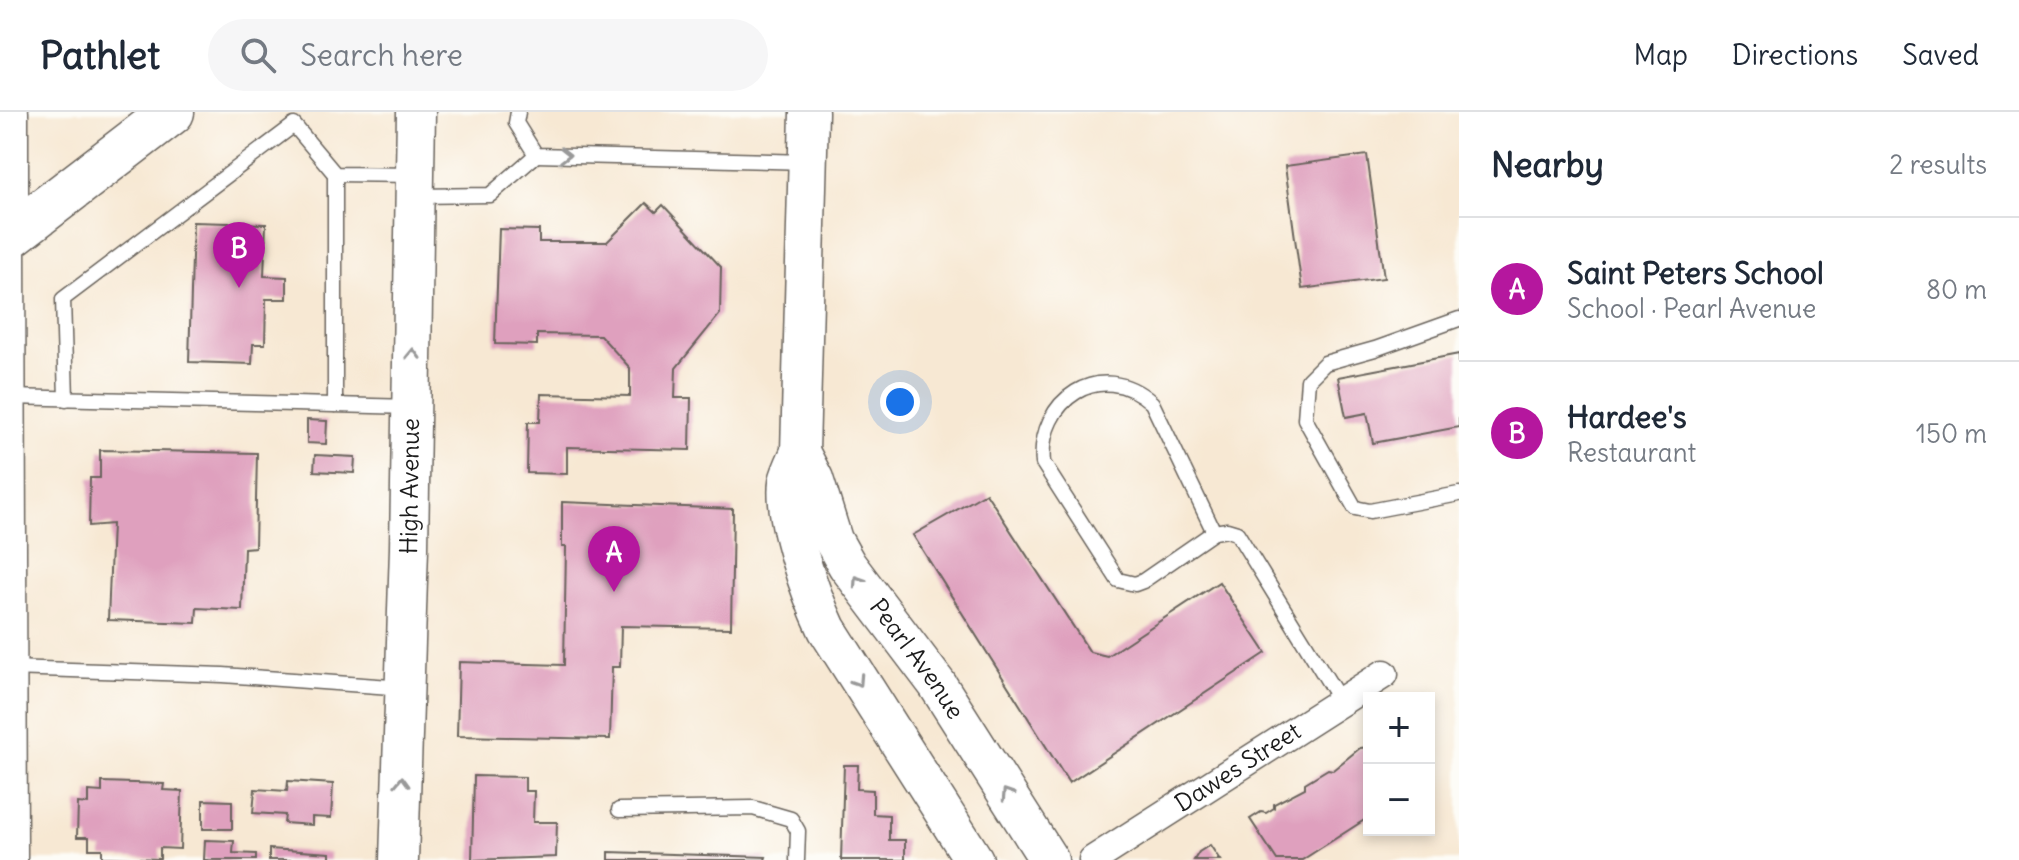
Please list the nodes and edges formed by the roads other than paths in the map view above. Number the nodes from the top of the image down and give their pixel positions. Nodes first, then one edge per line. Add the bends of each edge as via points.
1 (6, 112) edge
2 (172, 112) edge
3 (416, 112) edge
4 (518, 112) edge
5 (809, 112) edge
6 (536, 155) junction
7 (808, 162) junction
8 (335, 174) junction
9 (416, 186) junction
10 (3, 242) edge
11 (1459, 319) edge
12 (4, 388) edge
13 (66, 399) junction
14 (335, 405) junction
15 (412, 407) junction
16 (800, 452) junction
17 (1459, 494) edge
18 (1214, 532) junction
19 (7, 668) junction
20 (1384, 674) dead end
21 (405, 688) junction
22 (1341, 702) junction
23 (4, 788) edge
24 (619, 810) dead end
25 (8, 860) edge
26 (399, 860) edge
27 (797, 860) edge
28 (974, 860) edge
29 (1049, 860) edge
30 (1093, 860) edge

1 - 10 main road
2 - 10 main road
3 - 9 main road, High Avenue
4 - 6 lane via 516,123
5 - 7 main road, Pearl Avenue
6 -> 7 lane
6 - 9 lane via 490,195
7 - 16 main road, Pearl Avenue
8 - 9 lane
8 - 13 lane via 294,125 63,299
8 - 14 lane
15 -> 9 main road, High Avenue
10 - 12 main road
11 - 17 lane via 1325,363 1308,380 1305,419 1355,508 1370,511
12 - 13 lane
12 - 19 main road
13 - 14 lane
14 - 15 lane
15 - 21 main road, High Avenue
16 -> 28 main road, Pearl Avenue via 788,482 795,540 812,596 847,664
29 -> 16 main road, Pearl Avenue via 937,684 847,565
18 - 18 lane via 1143,581 1118,580 1043,463 1041,445 1050,420 1069,397 1093,383 1115,381 1135,388 1152,403
18 - 22 lane via 1237,533
19 - 21 lane
19 - 23 main road
20 - 22 street, Dawes Street
26 -> 21 main road, High Avenue
22 - 30 street, Dawes Street
23 - 25 main road
24 - 27 lane via 753,808 791,819 798,831

